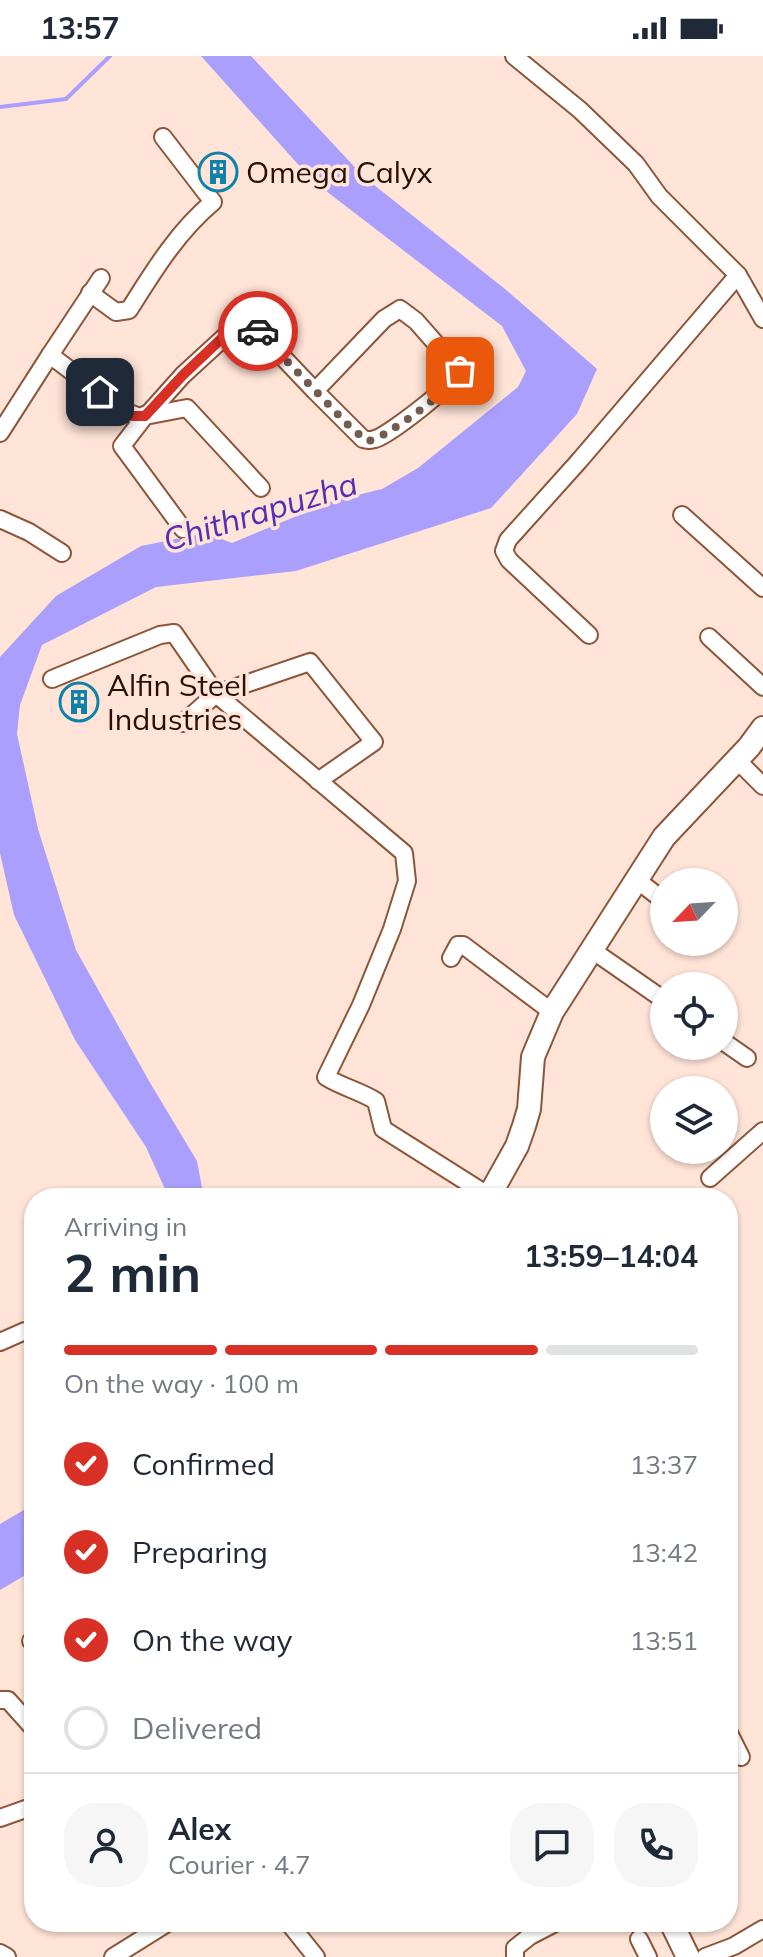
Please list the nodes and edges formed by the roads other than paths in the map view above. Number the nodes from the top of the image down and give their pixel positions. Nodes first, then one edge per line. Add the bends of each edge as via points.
1 (514, 56) edge
2 (163, 137) dead end
3 (738, 275) junction
4 (101, 278) dead end
5 (90, 293) junction
6 (763, 319) edge
7 (50, 355) junction
8 (315, 391) junction
9 (145, 416) junction
10 (0, 433) edge
11 (261, 488) dead end
12 (682, 515) dead end
13 (0, 519) edge
14 (183, 529) dead end
15 (62, 553) dead end
16 (763, 588) edge
17 (589, 635) dead end
18 (709, 637) dead end
19 (52, 679) dead end
20 (763, 687) edge
21 (216, 694) junction
22 (183, 723) dead end
23 (763, 728) edge
24 (737, 760) junction
25 (318, 781) junction
26 (763, 786) edge
27 (637, 880) junction
28 (650, 890) edge
29 (592, 950) junction
30 (451, 958) dead end
31 (650, 990) edge
32 (552, 1012) junction
33 (738, 1052) edge
34 (747, 1058) dead end
35 (763, 1131) edge
36 (710, 1178) dead end
37 (474, 1188) edge
38 (493, 1188) edge
39 (24, 1331) edge
40 (0, 1342) edge
41 (0, 1700) edge
42 (24, 1718) edge
43 (738, 1751) edge
44 (741, 1757) dead end
45 (24, 1810) edge
46 (0, 1818) edge
47 (763, 1929) edge
48 (153, 1932) edge
49 (296, 1932) edge
50 (538, 1932) edge
51 (676, 1932) edge
52 (639, 1939) dead end
53 (0, 1953) edge
54 (7, 1957) edge
55 (113, 1957) edge
56 (316, 1957) edge
57 (515, 1957) edge
58 (648, 1957) edge
59 (688, 1957) edge
60 (705, 1957) edge

1 - 3 street via 624,153
2 - 5 street via 213,202 162,257 129,310 116,312
3 - 6 street
3 - 17 street via 508,540 504,551 509,560
4 - 5 street
5 - 7 street
7 - 9 street via 124,411
7 - 10 street
8 - 8 street via 400,309 460,371 452,384 373,440 363,439
8 - 9 street via 242,321
9 - 11 street via 187,408
9 - 14 street via 122,446
12 - 16 street
13 - 15 street
18 - 20 street
19 - 21 street via 174,633
21 - 22 street
21 - 25 street
21 - 25 street via 310,662 374,742
23 - 24 main road
24 - 26 street
24 - 27 main road via 664,837
25 - 37 street via 404,853 407,881 392,929 326,1077 376,1101 383,1129
27 - 28 street
27 - 29 main road
29 - 31 street
29 - 32 main road
30 - 32 street via 463,945
32 - 38 main road via 533,1057 524,1126
33 - 34 street
35 - 36 street
39 - 40 street
41 - 42 street via 8,1700
43 - 44 street
45 - 46 street
47 - 60 street
48 - 55 street
49 - 56 street
50 - 57 street via 515,1948
51 - 59 main road
52 - 58 street
53 - 54 street

